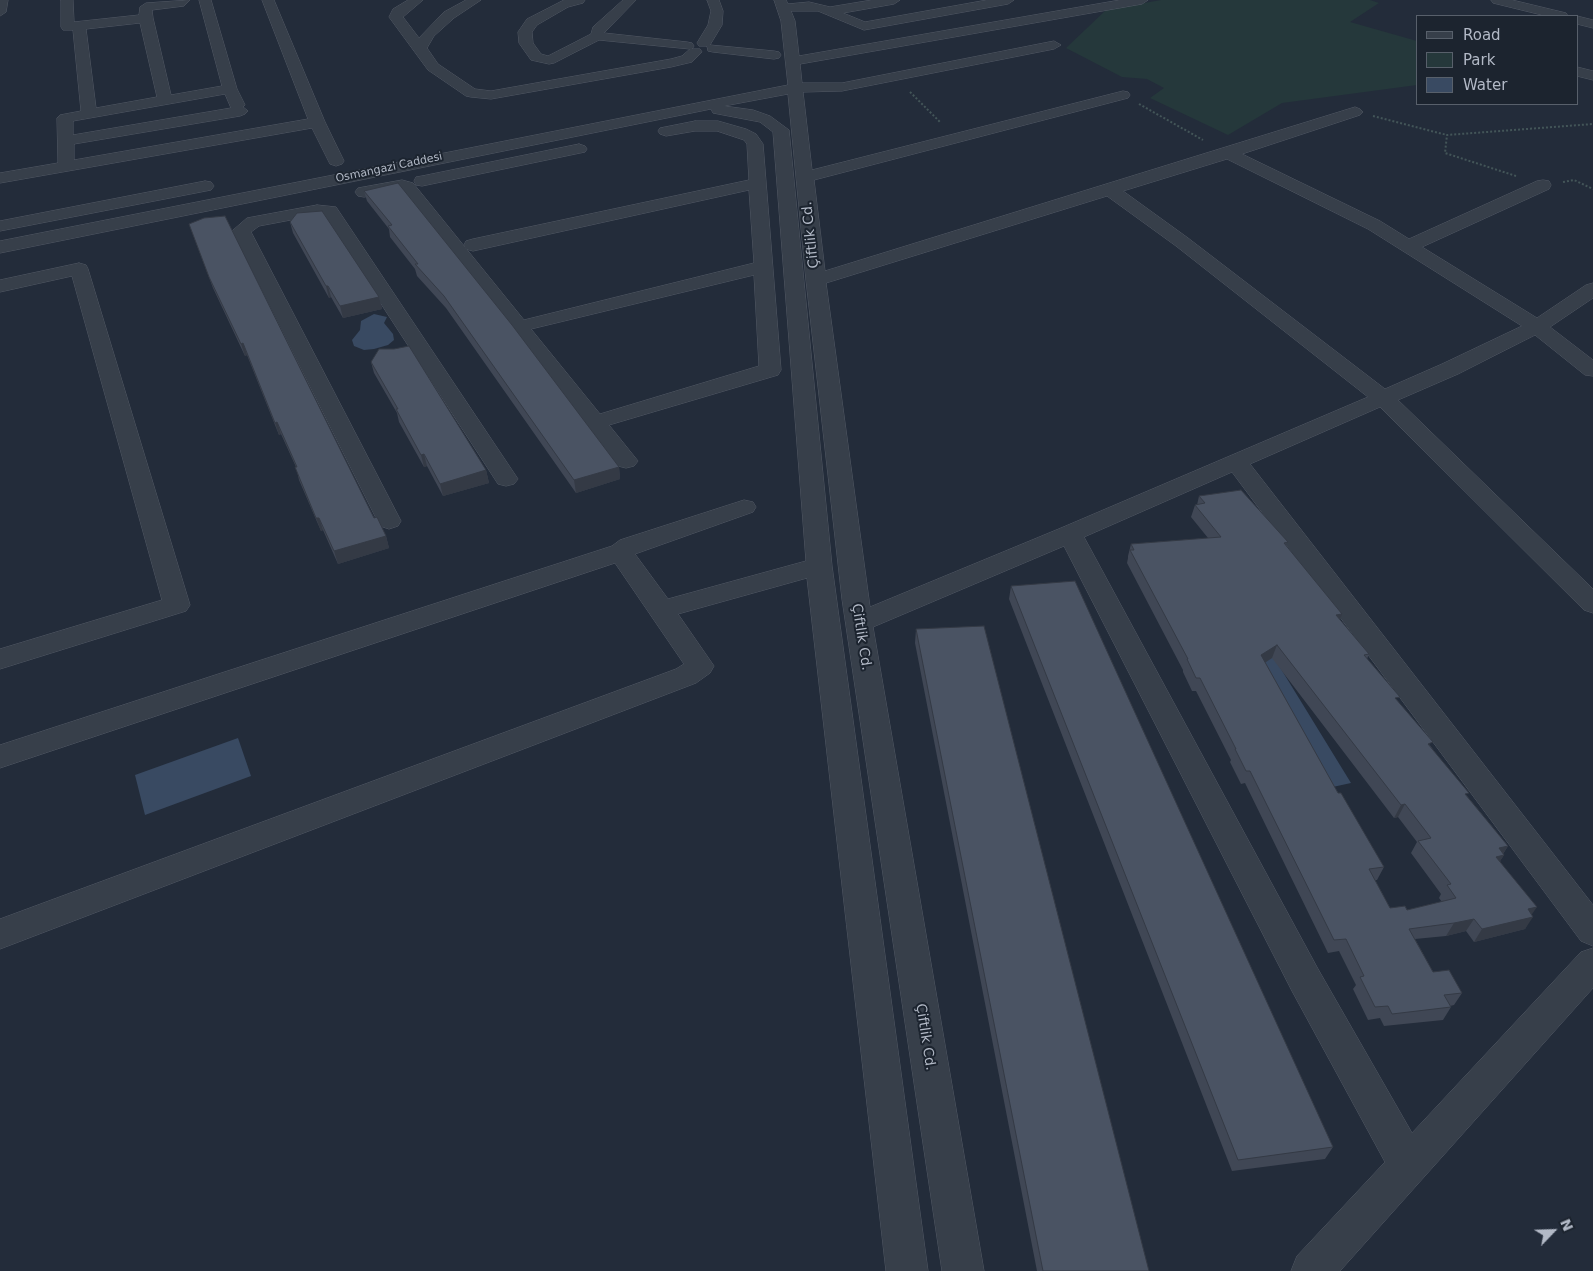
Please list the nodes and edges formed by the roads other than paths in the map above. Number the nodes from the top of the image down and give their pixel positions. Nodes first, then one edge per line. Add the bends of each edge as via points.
1 (2, 0) edge
2 (67, 0) edge
3 (184, 0) edge
4 (205, 0) edge
5 (268, 0) edge
6 (417, 0) edge
7 (475, 0) edge
8 (579, 0) edge
9 (630, 0) edge
10 (713, 0) edge
11 (894, 0) edge
12 (1008, 0) edge
13 (1142, 0) edge
14 (1501, 0) edge
15 (789, 3) edge
16 (1046, 3) dead end
17 (395, 6) edge
18 (130, 9) dead end
19 (831, 11) junction
20 (0, 12) edge
21 (146, 13) junction
22 (1068, 13) junction
23 (1557, 15) edge
24 (79, 26) junction
25 (597, 36) junction
26 (1054, 45) dead end
27 (700, 47) junction
28 (420, 48) junction
29 (1578, 72) edge
30 (785, 74) junction
31 (1593, 76) edge
32 (230, 89) junction
33 (1123, 95) road end
34 (165, 100) junction
35 (240, 111) junction
36 (1355, 112) road end
37 (88, 114) junction
38 (660, 114) junction
39 (317, 122) junction
40 (301, 125) junction
41 (781, 130) junction
42 (250, 134) junction
43 (651, 134) dead end
44 (308, 140) dead end
45 (66, 141) junction
46 (594, 146) dead end
47 (1228, 154) junction
48 (356, 157) dead end
49 (336, 161) junction
50 (319, 164) dead end
51 (66, 167) junction
52 (805, 177) junction
53 (2, 178) dead end
54 (422, 181) dead end
55 (222, 183) dead end
56 (757, 183) junction
57 (1543, 185) dead end
58 (284, 189) junction
59 (1110, 190) junction
60 (255, 195) junction
61 (307, 211) junction
62 (269, 218) junction
63 (0, 226) edge
64 (473, 245) dead end
65 (791, 246) junction
66 (1409, 246) junction
67 (2, 247) edge
68 (761, 247) junction
69 (762, 267) junction
70 (816, 280) junction
71 (6, 284) edge
72 (1593, 289) edge
73 (532, 323) dead end
74 (1536, 326) junction
75 (1593, 370) edge
76 (1382, 396) junction
77 (606, 419) dead end
78 (626, 461) dead end
79 (1236, 462) junction
80 (506, 479) dead end
81 (744, 507) dead end
82 (390, 521) dead end
83 (1070, 534) junction
84 (621, 552) junction
85 (819, 566) junction
86 (1593, 604) edge
87 (661, 610) junction
88 (859, 622) junction
89 (0, 659) edge
90 (0, 757) edge
91 (1593, 932) edge
92 (0, 934) edge
93 (1593, 963) edge
94 (1409, 1166) junction
95 (906, 1271) edge
96 (963, 1271) edge
97 (1312, 1271) edge

1 - 20 street
2 - 24 street via 68,27
3 - 21 street
4 - 32 street
5 - 39 street
6 - 17 street
7 - 28 street via 449,15
8 - 25 street via 563,4 532,22 525,32 526,43 536,57 549,60
9 - 25 street via 598,30
10 - 27 street via 717,11 714,25
11 - 19 street
12 - 19 street via 864,26
13 - 22 street
14 - 23 street
15 - 19 street
15 - 30 street, Çiftlik Cd.
16 - 22 street
17 - 28 street via 396,16
18 - 21 street
21 - 24 street
21 - 34 street
22 - 30 street
24 - 37 street
25 - 27 street
26 - 30 street via 842,87
27 - 28 street via 687,59 671,63 480,95 471,93 433,67
27 - 30 street
29 - 31 street
30 - 38 street, Osmangazi Caddesi
30 - 41 street, Çiftlik Cd.
30 - 52 street, Çiftlik Cd.
32 - 34 street
32 - 35 street
33 - 52 street
34 - 37 street
35 - 42 street
35 - 45 street
36 - 47 street
37 - 45 street via 65,118
38 - 41 street via 737,111 765,120
38 - 58 street, Osmangazi Caddesi
39 - 40 street
39 - 49 street
40 - 42 street
40 - 44 street
41 - 65 street, Çiftlik Cd.
42 - 51 street
43 - 56 street via 701,126 718,126 740,132 755,144
45 - 51 street
46 - 54 street
47 - 59 street
47 - 66 street via 1374,225
48 - 49 street, Osmangazi Caddesi
49 - 50 street, Osmangazi Caddesi
51 - 53 street
52 - 70 street, Çiftlik Cd.
55 - 63 street
56 - 64 street
56 - 68 street
57 - 66 street
58 - 60 street, Osmangazi Caddesi
58 - 61 street
59 - 70 street
59 - 76 street
60 - 62 street
60 - 67 street, Osmangazi Caddesi
61 - 62 street
61 - 78 street via 334,199 407,186
61 - 80 street via 330,211
62 - 82 street via 253,222 241,231
65 - 68 street
65 - 85 street, Çiftlik Cd.
66 - 74 street
67 - 71 street
68 - 69 street
69 - 73 street
69 - 77 street via 770,370
70 - 88 street, Çiftlik Cd.
71 - 89 street via 79,269 177,605
72 - 74 street
74 - 75 street
74 - 76 street via 1450,368
76 - 79 street
76 - 86 street
79 - 83 street
79 - 91 street
81 - 84 street via 629,546
83 - 88 street
83 - 94 street via 1306,980
84 - 87 street
84 - 90 street
85 - 87 street
85 - 95 street, Çiftlik Cd.
87 - 92 street via 700,666 686,676
88 - 96 street, Çiftlik Cd.
93 - 94 street
94 - 97 street

